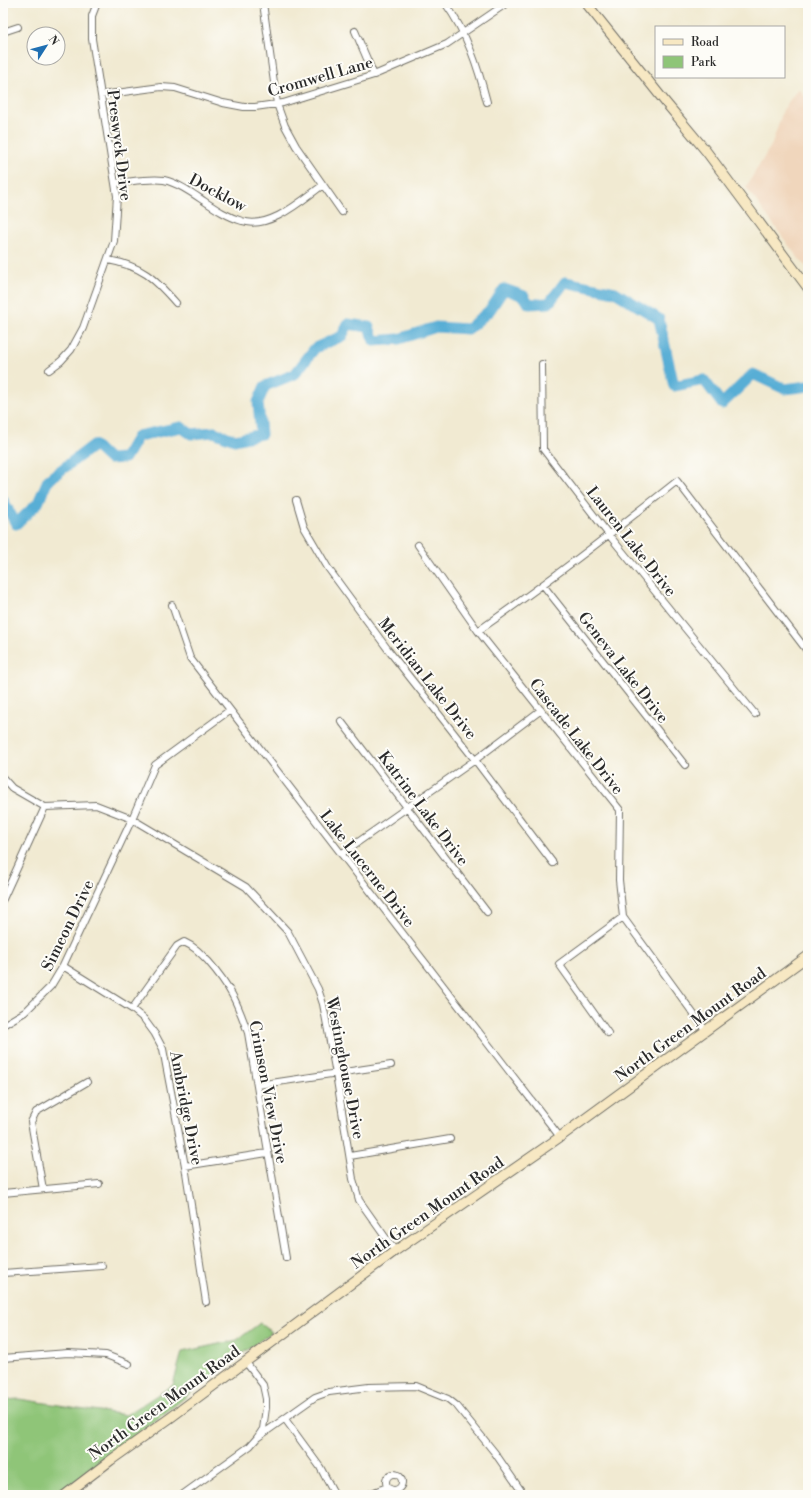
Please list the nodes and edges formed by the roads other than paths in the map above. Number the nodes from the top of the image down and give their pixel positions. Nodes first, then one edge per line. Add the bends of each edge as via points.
1 (97, 3) edge
2 (263, 3) edge
3 (445, 3) edge
4 (507, 3) edge
5 (586, 3) edge
6 (18, 27) dead end
7 (354, 31) dead end
8 (3, 32) edge
9 (463, 32) junction
10 (374, 75) junction
11 (101, 95) junction
12 (487, 102) dead end
13 (277, 104) junction
14 (115, 183) junction
15 (323, 185) junction
16 (342, 212) dead end
17 (108, 260) junction
18 (808, 287) edge
19 (176, 303) dead end
20 (542, 364) dead end
21 (49, 370) dead end
22 (296, 500) dead end
23 (610, 535) junction
24 (418, 545) dead end
25 (543, 585) junction
26 (172, 605) dead end
27 (478, 631) junction
28 (808, 652) edge
29 (230, 710) junction
30 (541, 710) junction
31 (755, 714) dead end
32 (341, 721) dead end
33 (475, 760) junction
34 (685, 765) dead end
35 (3, 778) edge
36 (407, 806) junction
37 (45, 807) junction
38 (132, 819) junction
39 (341, 854) junction
40 (553, 863) dead end
41 (5, 891) edge
42 (3, 899) edge
43 (486, 912) dead end
44 (623, 917) junction
45 (808, 956) edge
46 (63, 966) junction
47 (132, 1009) junction
48 (3, 1025) edge
49 (706, 1031) junction
50 (608, 1033) dead end
51 (391, 1065) dead end
52 (336, 1074) junction
53 (86, 1082) dead end
54 (258, 1085) junction
55 (560, 1137) junction
56 (450, 1139) dead end
57 (268, 1153) junction
58 (350, 1156) junction
59 (185, 1166) junction
60 (98, 1184) dead end
61 (43, 1189) junction
62 (3, 1192) edge
63 (395, 1251) junction
64 (286, 1258) dead end
65 (102, 1266) dead end
66 (3, 1273) edge
67 (206, 1302) dead end
68 (3, 1358) edge
69 (245, 1361) junction
70 (129, 1364) dead end
71 (285, 1419) junction
72 (258, 1438) junction
73 (387, 1487) dead end
74 (521, 1494) edge
75 (65, 1495) edge
76 (182, 1495) edge
77 (335, 1495) edge
78 (367, 1495) edge

1 - 11 street, Preswyck Drive via 92,16 92,39
2 - 13 street
3 - 9 street
4 - 9 street, Cromwell Lane
5 - 18 street via 706,151
6 - 8 street
7 - 10 street
9 - 10 street, Cromwell Lane via 447,44
9 - 12 street via 479,69
10 - 13 street, Cromwell Lane
11 - 13 street, Cromwell Lane via 168,87 244,107
11 - 14 street, Preswyck Drive
13 - 15 street via 296,146
14 - 15 street, Docklow via 163,180 175,184 224,214 243,222 270,220
14 - 17 street, Preswyck Drive via 117,196 114,241
15 - 16 street
17 - 19 street via 125,263 146,272
17 - 21 street, Preswyck Drive via 83,328 71,350
20 - 23 street, Lauren Lake Drive via 543,449
22 - 33 street, Meridian Lake Drive via 304,527 328,568 389,651
23 - 25 street
23 - 28 street via 677,481
23 - 31 street, Lauren Lake Drive
24 - 27 street, Cascade Lake Drive
25 - 27 street
25 - 34 street, Geneva Lake Drive
26 - 29 street, Lake Lucerne Drive via 190,658
27 - 30 street, Cascade Lake Drive
29 - 38 street, Simeon Drive via 155,765
29 - 39 street, Lake Lucerne Drive
30 - 33 street
30 - 44 street, Cascade Lake Drive via 620,810 619,880
32 - 36 street, Katrine Lake Drive
33 - 36 street
33 - 40 street, Meridian Lake Drive
35 - 37 street via 12,788
36 - 39 street
36 - 43 street, Katrine Lake Drive
37 - 38 street, Westinghouse Drive via 96,805
37 - 41 street
38 - 46 street, Simeon Drive
38 - 52 street, Westinghouse Drive via 246,887 288,932 318,989
39 - 55 street, Lake Lucerne Drive
41 - 42 street
44 - 49 street, Cascade Lake Drive
44 - 50 street via 559,964
45 - 49 street, North Green Mount Road
46 - 47 street, Ambridge Drive
46 - 48 street, Simeon Drive via 51,986 25,1012
47 - 54 street, Crimson View Drive via 178,946 184,942 194,946 220,974 240,1008 248,1033
47 - 59 street, Ambridge Drive via 149,1024 163,1049
49 - 55 street, North Green Mount Road
51 - 52 street
52 - 54 street
52 - 58 street, Westinghouse Drive
53 - 61 street via 36,1112 31,1122
54 - 57 street, Crimson View Drive
55 - 63 street, North Green Mount Road
56 - 58 street
57 - 59 street
57 - 64 street, Crimson View Drive
58 - 63 street, Westinghouse Drive via 359,1200
59 - 67 street, Ambridge Drive
60 - 61 street
61 - 62 street
63 - 69 street, North Green Mount Road
65 - 66 street
68 - 70 street via 68,1353 106,1355
69 - 72 street via 263,1386 266,1399 263,1429
69 - 75 street, North Green Mount Road
71 - 72 street
71 - 74 street via 315,1397 329,1392 369,1387 416,1386 448,1399 457,1406 495,1453
71 - 77 street via 320,1467
72 - 76 street
73 - 78 street

